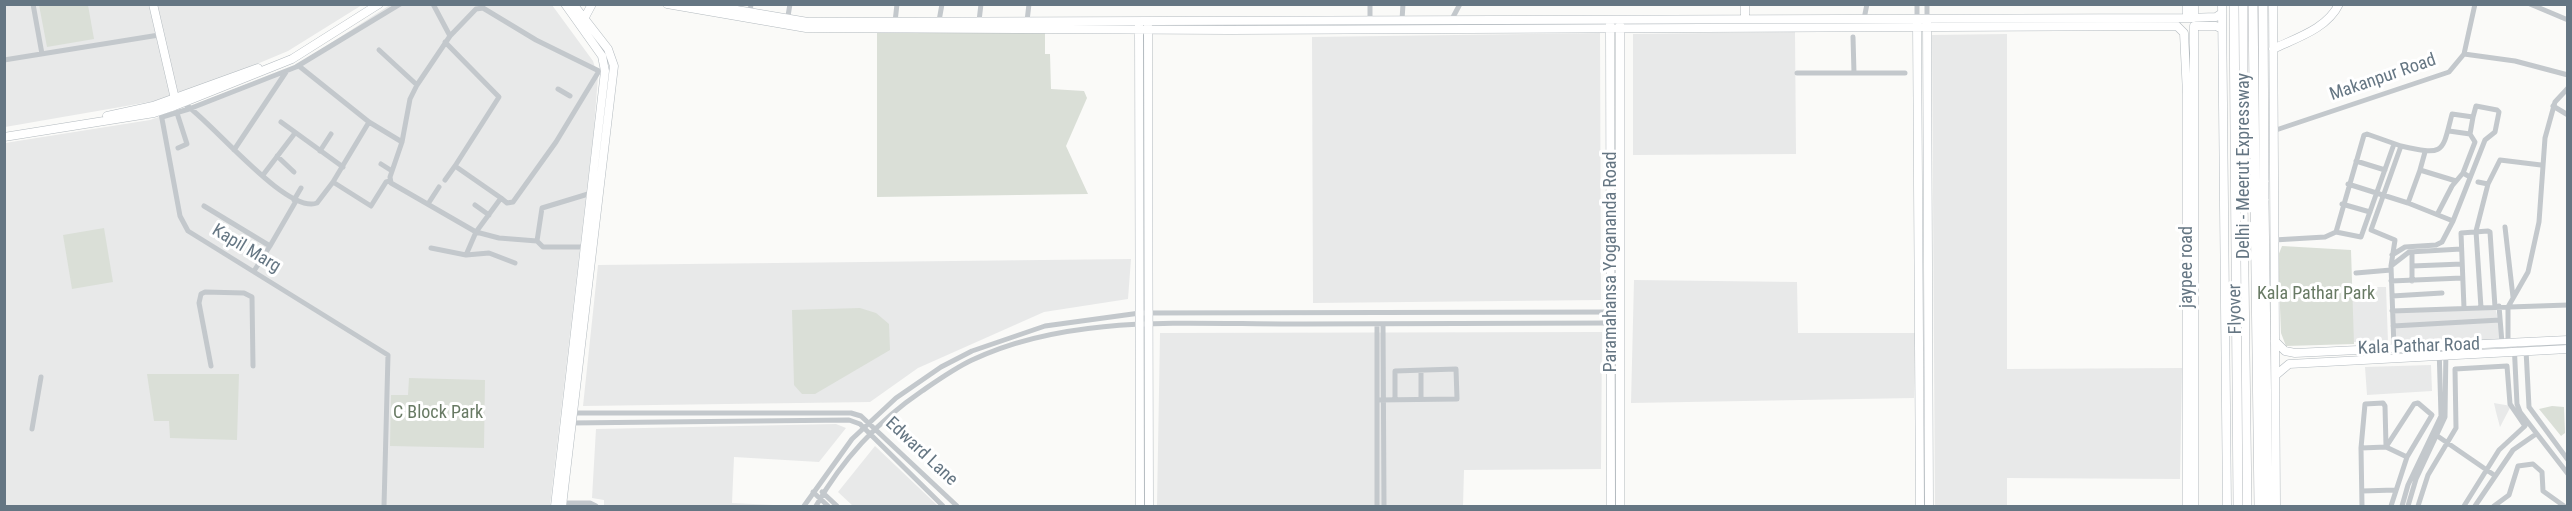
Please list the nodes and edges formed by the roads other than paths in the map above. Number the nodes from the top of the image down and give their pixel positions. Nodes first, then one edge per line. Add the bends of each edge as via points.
1 (33, 4) edge
2 (153, 4) edge
3 (370, 4) edge
4 (379, 4) edge
5 (400, 4) edge
6 (433, 4) edge
7 (565, 4) edge
8 (573, 4) edge
9 (592, 4) edge
10 (667, 4) edge
11 (701, 4) edge
12 (751, 4) edge
13 (783, 4) edge
14 (897, 4) edge
15 (942, 4) edge
16 (981, 4) edge
17 (1029, 4) edge
18 (1370, 4) edge
19 (1403, 4) edge
20 (1460, 4) edge
21 (1745, 4) edge
22 (1867, 4) edge
23 (1917, 4) edge
24 (1927, 4) edge
25 (2187, 4) edge
26 (2194, 4) edge
27 (2234, 4) edge
28 (2243, 4) edge
29 (2253, 4) edge
30 (2263, 4) edge
31 (2272, 4) edge
32 (2339, 4) edge
33 (2475, 4) edge
34 (2530, 4) edge
35 (790, 5) edge
36 (712, 6) edge
37 (2222, 9) edge
38 (750, 13) junction
39 (1610, 18) junction
40 (1620, 18) junction
41 (2190, 18) junction
42 (584, 19) junction
43 (1452, 19) junction
44 (1745, 19) junction
45 (1864, 19) junction
46 (1370, 20) junction
47 (1402, 20) junction
48 (2568, 20) edge
49 (939, 21) junction
50 (979, 21) junction
51 (1027, 21) junction
52 (895, 22) junction
53 (786, 23) junction
54 (1917, 23) junction
55 (1927, 23) junction
56 (1139, 26) junction
57 (1148, 26) junction
58 (1610, 28) junction
59 (1620, 28) junction
60 (1452, 29) junction
61 (2222, 30) junction
62 (159, 35) junction
63 (450, 36) junction
64 (1854, 38) dead end
65 (445, 42) junction
66 (2273, 49) junction
67 (379, 50) dead end
68 (42, 54) junction
69 (2464, 54) junction
70 (4, 60) edge
71 (299, 66) junction
72 (287, 71) junction
73 (606, 72) junction
74 (1797, 73) dead end
75 (1854, 73) junction
76 (1905, 74) dead end
77 (2568, 75) edge
78 (417, 85) junction
79 (2568, 88) edge
80 (558, 89) dead end
81 (175, 99) junction
82 (575, 100) junction
83 (187, 106) junction
84 (2553, 106) junction
85 (161, 111) junction
86 (2191, 111) junction
87 (177, 113) junction
88 (2568, 115) edge
89 (2473, 117) junction
90 (281, 122) dead end
91 (369, 122) junction
92 (2273, 130) junction
93 (2449, 131) junction
94 (4, 132) edge
95 (295, 133) junction
96 (331, 134) dead end
97 (2470, 134) junction
98 (4, 137) edge
99 (402, 142) junction
100 (2394, 144) junction
101 (2401, 146) junction
102 (178, 148) dead end
103 (2472, 149) junction
104 (234, 150) junction
105 (320, 151) junction
106 (2425, 152) junction
107 (2480, 152) junction
108 (277, 156) junction
109 (2356, 160) junction
110 (381, 164) dead end
111 (2541, 165) junction
112 (455, 166) junction
113 (343, 167) junction
114 (2385, 170) junction
115 (2420, 170) junction
116 (392, 171) junction
117 (294, 172) dead end
118 (2463, 173) junction
119 (263, 175) junction
120 (2470, 177) junction
121 (445, 180) dead end
122 (390, 181) junction
123 (2456, 181) junction
124 (333, 182) junction
125 (2478, 182) dead end
126 (2273, 183) junction
127 (2222, 184) junction
128 (2348, 184) junction
129 (2488, 184) junction
130 (439, 187) dead end
131 (301, 188) dead end
132 (595, 192) junction
133 (2377, 193) junction
134 (2384, 195) junction
135 (2274, 197) junction
136 (501, 198) junction
137 (2222, 198) junction
138 (295, 200) junction
139 (2408, 202) junction
140 (428, 204) junction
141 (2342, 204) junction
142 (475, 205) dead end
143 (204, 206) dead end
144 (2370, 212) junction
145 (2438, 213) junction
146 (489, 215) junction
147 (2453, 221) junction
148 (2505, 227) dead end
149 (2336, 231) junction
150 (2476, 231) junction
151 (476, 232) junction
152 (2274, 240) junction
153 (537, 241) junction
154 (270, 246) junction
155 (585, 247) junction
156 (431, 248) dead end
157 (2461, 249) junction
158 (2412, 252) junction
159 (466, 255) junction
160 (2392, 255) junction
161 (515, 263) dead end
162 (2462, 264) junction
163 (2412, 266) junction
164 (2391, 268) junction
165 (255, 271) junction
166 (2355, 273) dead end
167 (2463, 278) junction
168 (2412, 280) junction
169 (2391, 282) junction
170 (2442, 293) dead end
171 (2392, 296) junction
172 (2514, 298) junction
173 (2568, 305) edge
174 (2497, 306) junction
175 (2508, 307) junction
176 (2464, 308) junction
177 (2481, 308) junction
178 (2392, 311) junction
179 (1616, 312) junction
180 (1144, 313) junction
181 (2500, 320) junction
182 (1611, 323) junction
183 (1620, 323) junction
184 (1380, 324) junction
185 (1144, 325) junction
186 (2393, 326) junction
187 (2568, 340) edge
188 (2275, 341) junction
189 (2525, 342) junction
190 (2508, 343) junction
191 (2443, 346) junction
192 (2394, 348) junction
193 (2568, 349) edge
194 (2526, 351) junction
195 (2511, 352) junction
196 (2443, 356) junction
197 (211, 366) dead end
198 (254, 366) dead end
199 (1421, 370) junction
200 (2276, 375) junction
201 (41, 377) dead end
202 (1421, 399) junction
203 (1380, 400) junction
204 (1395, 400) junction
205 (569, 413) junction
206 (568, 423) junction
207 (864, 423) junction
208 (32, 429) dead end
209 (875, 430) junction
210 (2435, 434) junction
211 (2536, 434) junction
212 (870, 435) junction
213 (2447, 441) junction
214 (2190, 443) junction
215 (2386, 447) junction
216 (2361, 448) junction
217 (2568, 460) edge
218 (2504, 461) junction
219 (2406, 462) junction
220 (2485, 468) junction
221 (2418, 469) junction
222 (2516, 471) junction
223 (2568, 474) edge
224 (2494, 475) junction
225 (1381, 488) junction
226 (815, 490) junction
227 (2395, 490) junction
228 (2362, 491) junction
229 (822, 496) junction
230 (560, 505) edge
231 (384, 507) edge
232 (596, 507) edge
233 (804, 507) edge
234 (816, 507) edge
235 (828, 507) edge
236 (837, 507) edge
237 (943, 507) edge
238 (957, 507) edge
239 (1140, 507) edge
240 (1149, 507) edge
241 (1377, 507) edge
242 (1384, 507) edge
243 (1611, 507) edge
244 (1620, 507) edge
245 (1920, 507) edge
246 (1929, 507) edge
247 (2187, 507) edge
248 (2194, 507) edge
249 (2227, 507) edge
250 (2238, 507) edge
251 (2247, 507) edge
252 (2259, 507) edge
253 (2268, 507) edge
254 (2276, 507) edge
255 (2362, 507) edge
256 (2391, 507) edge
257 (2402, 507) edge
258 (2408, 507) edge
259 (2418, 507) edge
260 (2464, 507) edge
261 (2475, 507) edge
262 (2494, 507) edge
263 (2564, 507) edge

1 - 68 street
2 - 62 street
3 - 81 street via 291,54
4 - 83 street via 292,58
5 - 71 street
6 - 63 street
7 - 73 street via 602,56
8 - 42 street
9 - 42 street
10 - 53 street
11 - 36 street
12 - 38 street
13 - 35 street
14 - 52 street
15 - 49 street
16 - 50 street
17 - 51 street
18 - 46 street
19 - 47 street
20 - 43 street
21 - 44 street
22 - 45 street
23 - 54 street
24 - 55 street
25 - 41 street
26 - 41 street
27 - 250 highway, Flyover, bridge
28 - 251 highway, Delhi - Meerut Expressway, bridge
29 - 252 highway, Delhi - Meerut Expressway, bridge
30 - 253 highway, bridge
31 - 66 street
32 - 66 street via 2323,24
33 - 69 street
34 - 48 street
35 - 53 street
36 - 38 street
37 - 41 street via 2216,17
37 - 61 street
38 - 53 street
39 - 40 street
39 - 43 street
39 - 58 street, Paramahansa Yogananda Road
40 - 44 street
40 - 59 street, Paramahansa Yogananda Road
41 - 55 street
42 - 73 street via 613,58
43 - 47 street
43 - 60 street
44 - 45 street
45 - 54 street
46 - 47 street
46 - 57 street
49 - 50 street
49 - 52 street
50 - 51 street
51 - 56 street
52 - 53 street
53 - 56 street
54 - 55 street
54 - 59 street
54 - 245 street
55 - 86 street via 2182,28
55 - 246 street
56 - 57 street
56 - 180 street
57 - 60 street
57 - 180 street
58 - 59 street
58 - 60 street
58 - 179 street, Paramahansa Yogananda Road
59 - 179 street, Paramahansa Yogananda Road
61 - 86 street via 2216,26 2194,26
61 - 127 street
62 - 68 street
62 - 81 street
63 - 65 street
63 - 73 street via 476,9 483,8 536,40
64 - 75 street
65 - 78 street
65 - 112 street via 500,99
66 - 92 street
67 - 78 street
68 - 70 street
69 - 77 street via 2515,61
69 - 92 street, Makanpur Road via 2449,72
71 - 72 street
71 - 91 street
72 - 83 street
72 - 104 street
73 - 82 street
73 - 132 street
74 - 75 street
75 - 76 street
78 - 99 street via 410,99
79 - 84 street
80 - 82 street
81 - 83 street
81 - 85 street
82 - 136 street via 541,164 513,202
83 - 85 street
83 - 87 street
83 - 104 street
84 - 88 street
84 - 111 street
85 - 87 street
85 - 94 street
85 - 98 street
85 - 165 street, Kapil Marg via 183,224 195,236
86 - 214 street
87 - 102 street via 187,144
89 - 93 street via 2452,114
89 - 97 street
89 - 107 street via 2476,106 2499,112 2495,132 2486,138
90 - 95 street
91 - 99 street
91 - 113 street
92 - 126 street
93 - 97 street
93 - 106 street via 2442,146
95 - 105 street
95 - 108 street
96 - 105 street
97 - 103 street via 2475,141
99 - 116 street
100 - 101 street
100 - 109 street via 2366,134
100 - 114 street
101 - 106 street
101 - 134 street
103 - 107 street
103 - 118 street
104 - 119 street
105 - 113 street
106 - 115 street
107 - 120 street
108 - 117 street
108 - 119 street
109 - 114 street
109 - 128 street
110 - 116 street
111 - 129 street via 2500,160
111 - 172 street via 2541,211 2530,266
112 - 121 street
112 - 136 street
113 - 124 street
114 - 133 street
115 - 123 street
115 - 139 street
116 - 122 street
118 - 120 street
118 - 123 street
119 - 138 street
120 - 147 street
122 - 124 street via 371,206
122 - 140 street
123 - 145 street
124 - 138 street via 317,203 306,205
125 - 129 street
126 - 127 street
126 - 135 street
127 - 137 street
128 - 133 street
128 - 141 street
129 - 150 street
130 - 140 street
131 - 138 street
132 - 153 street via 542,208
132 - 155 street
132 - 205 street
133 - 134 street
133 - 144 street
134 - 139 street
134 - 160 street via 2371,230 2394,238
135 - 137 street
135 - 152 street
136 - 146 street
137 - 249 street
138 - 154 street
139 - 145 street
140 - 151 street
141 - 144 street
141 - 149 street
142 - 146 street
143 - 154 street
144 - 149 street via 2361,237
145 - 147 street
146 - 151 street
147 - 160 street via 2439,244 2405,247
148 - 172 street
149 - 152 street via 2325,237
150 - 157 street via 2461,233
150 - 174 street via 2490,232
150 - 177 street
151 - 153 street
151 - 159 street
152 - 188 street
153 - 155 street via 543,247
154 - 165 street
155 - 205 street
156 - 159 street
157 - 158 street
157 - 162 street
158 - 163 street
158 - 164 street via 2398,258
159 - 161 street via 489,253
160 - 164 street
162 - 163 street
162 - 167 street
163 - 168 street
164 - 166 street
164 - 169 street
165 - 231 street, Kapil Marg via 386,353 389,367
167 - 168 street
167 - 176 street
168 - 169 street
169 - 171 street
170 - 171 street
171 - 178 street
172 - 175 street
173 - 175 street
174 - 175 street
174 - 177 street
174 - 181 street
175 - 190 street
176 - 177 street
176 - 178 street
178 - 186 street
179 - 180 street
179 - 182 street, Paramahansa Yogananda Road
179 - 183 street, Paramahansa Yogananda Road
180 - 185 street
180 - 207 street via 1045,326 992,343 941,367
181 - 186 street
181 - 190 street
182 - 183 street
182 - 184 street
182 - 243 street, Paramahansa Yogananda Road
183 - 244 street, Paramahansa Yogananda Road
184 - 185 street
184 - 203 street
185 - 209 street via 1043,336 1003,347 944,376 898,407
185 - 239 street
185 - 240 street
186 - 192 street
187 - 189 street, Kala Pathar Road
188 - 192 street, Kala Pathar Road via 2285,351 2295,353
188 - 200 street
189 - 190 street, Kala Pathar Road
189 - 194 street
190 - 191 street, Kala Pathar Road
190 - 195 street
191 - 192 street, Kala Pathar Road
191 - 196 street
193 - 194 street, Kala Pathar Road
194 - 195 street, Kala Pathar Road
194 - 217 street via 2529,407
195 - 196 street, Kala Pathar Road
195 - 211 street via 2517,404
196 - 200 street, Kala Pathar Road via 2289,364
196 - 210 street via 2446,412
197 - 198 street via 199,303 205,292 244,293 252,297
199 - 202 street
199 - 202 street via 1456,369 1457,399
199 - 204 street via 1395,371
200 - 254 street
201 - 208 street
202 - 204 street
203 - 204 street
203 - 225 street
205 - 206 street
205 - 207 street via 851,413
206 - 207 street
206 - 230 street
207 - 209 street, Edward Lane
207 - 212 street, Edward Lane
207 - 226 street
209 - 212 street
209 - 238 street, Edward Lane
210 - 213 street
210 - 221 street
211 - 218 street
211 - 223 street
212 - 229 street
212 - 237 street, Edward Lane
213 - 220 street
213 - 220 street via 2456,426 2454,369 2507,366 2510,404 2524,426
213 - 259 street via 2428,475
214 - 247 street
214 - 248 street
215 - 216 street
215 - 216 street via 2383,403 2365,404
215 - 219 street
215 - 219 street via 2418,403 2432,416
216 - 228 street
218 - 222 street
218 - 224 street
219 - 221 street
219 - 227 street
220 - 224 street
220 - 260 street
221 - 257 street
221 - 258 street
222 - 262 street via 2509,495
222 - 263 street via 2519,465 2536,465 2542,474 2543,491
224 - 261 street
225 - 241 street
225 - 242 street
226 - 229 street
226 - 233 street
227 - 228 street
227 - 256 street
228 - 255 street
229 - 234 street
229 - 235 street
229 - 236 street
230 - 232 street via 590,503

